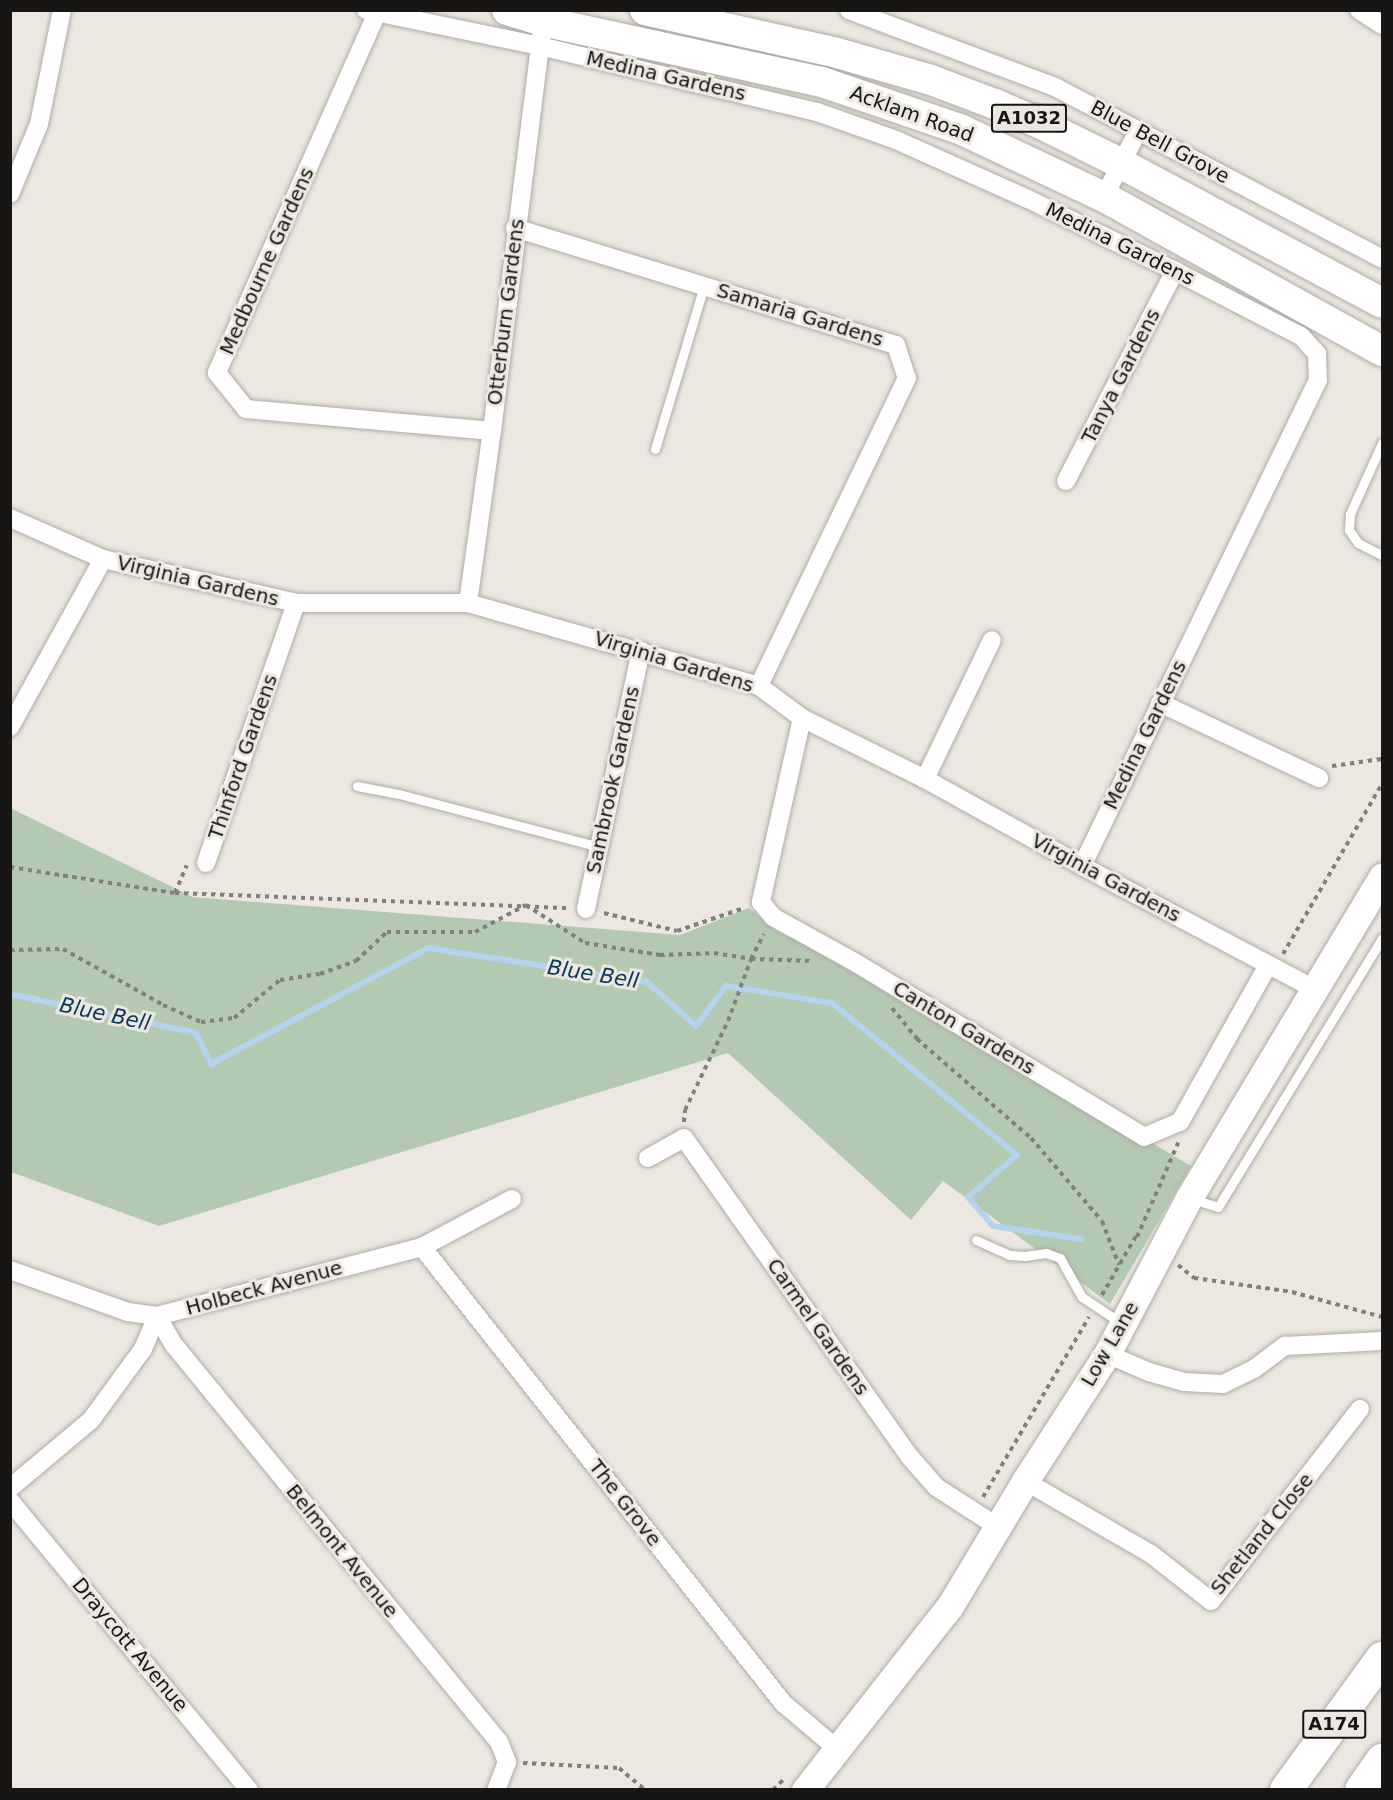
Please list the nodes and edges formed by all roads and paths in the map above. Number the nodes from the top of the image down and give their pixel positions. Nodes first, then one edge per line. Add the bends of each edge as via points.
1 (62, 10) edge
2 (507, 10) edge
3 (645, 10) edge
4 (1359, 10) edge
5 (372, 12) edge
6 (859, 12) edge
7 (1383, 24) edge
8 (541, 34) junction
9 (1138, 131) junction
10 (1120, 164) junction
11 (10, 195) edge
12 (1104, 197) junction
13 (515, 228) junction
14 (1383, 259) edge
15 (1175, 271) junction
16 (704, 286) junction
17 (1383, 303) edge
18 (1383, 351) edge
19 (492, 431) junction
20 (1383, 443) edge
21 (655, 448) dead end
22 (1066, 481) dead end
23 (10, 518) edge
24 (1383, 555) edge
25 (103, 559) junction
26 (296, 603) junction
27 (468, 603) junction
28 (992, 640) dead end
29 (641, 651) junction
30 (759, 686) junction
31 (1160, 703) junction
32 (802, 718) junction
33 (10, 727) edge
34 (1383, 759) edge
35 (1319, 778) joint
36 (926, 779) junction
37 (1383, 784) edge
38 (357, 786) dead end
39 (599, 847) junction
40 (206, 863) joint
41 (1082, 866) junction
42 (10, 867) edge
43 (1383, 876) edge
44 (175, 893) junction
45 (761, 902) junction
46 (526, 905) junction
47 (586, 909) junction
48 (773, 917) junction
49 (1383, 938) edge
50 (10, 950) edge
51 (751, 959) junction
52 (856, 963) junction
53 (1271, 966) junction
54 (1314, 989) junction
55 (890, 1005) dead end
56 (1179, 1122) junction
57 (684, 1137) junction
58 (648, 1158) dead end
59 (1189, 1198) junction
60 (512, 1199) dead end
61 (976, 1240) dead end
62 (422, 1247) junction
63 (1160, 1251) junction
64 (1119, 1265) dead end
65 (10, 1270) edge
66 (157, 1316) junction
67 (1383, 1317) edge
68 (1123, 1324) junction
69 (1383, 1341) edge
70 (1107, 1354) junction
71 (1360, 1409) dead end
72 (1025, 1481) junction
73 (10, 1488) edge
74 (10, 1502) edge
75 (998, 1527) junction
76 (1383, 1658) edge
77 (837, 1749) junction
78 (1383, 1760) edge
79 (507, 1762) junction
80 (1383, 1771) edge
81 (249, 1790) edge
82 (496, 1790) edge
83 (645, 1790) edge
84 (805, 1790) edge
85 (1286, 1790) edge
86 (1361, 1790) edge
87 (1366, 1790) edge

1 - 11 street via 39,124
2 - 8 main road, Acklam Road / A1032
3 - 10 main road, Acklam Road / A1032 via 837,53 931,80 1039,123
4 - 7 street
5 - 8 street, Medina Gardens
5 - 19 street, Medbourne Gardens via 217,373 246,409
6 - 9 street, Blue Bell Grove via 1056,87
8 - 12 main road, Acklam Road / A1032 via 822,82 962,130
8 - 13 street, Otterburn Gardens
8 - 15 street, Medina Gardens via 818,112 1028,198
9 - 10 street
9 - 14 street, Blue Bell Grove
10 - 12 street
10 - 17 main road, Acklam Road / A1032
12 - 18 main road, Acklam Road / A1032
13 - 16 street, Samaria Gardens
13 - 19 street, Otterburn Gardens
15 - 22 street, Tanya Gardens
15 - 31 street, Medina Gardens via 1301,336 1317,354 1318,380
16 - 21 lane
16 - 30 street, Samaria Gardens via 896,345 907,378
19 - 27 street, Otterburn Gardens
20 - 24 lane via 1350,514 1349,530 1358,543
23 - 25 street, Virginia Gardens
25 - 26 street, Virginia Gardens
25 - 33 street
26 - 27 street, Virginia Gardens
26 - 40 street, Thinford Gardens
27 - 29 street, Virginia Gardens
28 - 36 street
29 - 30 street, Virginia Gardens
29 - 39 street, Sambrook Gardens
30 - 32 street, Virginia Gardens
31 - 35 street
31 - 41 street, Medina Gardens
32 - 36 street, Virginia Gardens
32 - 45 street
34 - 35 path via 1329,766
36 - 41 street, Virginia Gardens
37 - 53 path
38 - 39 lane
39 - 47 street, Sambrook Gardens
40 - 44 path, Thinford Gardens via 186,865
41 - 53 street, Virginia Gardens
42 - 44 path
43 - 54 main road, Low Lane
44 - 46 path
45 - 47 path via 677,931
45 - 48 street, Canton Gardens
46 - 47 path
46 - 50 path via 476,932 387,932 357,962 320,974 280,980 234,1018 201,1022 63,949
46 - 51 path via 585,943 660,955 714,952
48 - 51 path
48 - 52 street, Canton Gardens
49 - 59 lane via 1218,1207
51 - 52 path
51 - 57 path via 728,1021 685,1110
52 - 56 street, Canton Gardens via 1144,1137
53 - 54 street, Virginia Gardens
53 - 56 street
54 - 59 main road, Low Lane
55 - 64 path via 917,1039 1031,1138 1102,1221
56 - 63 path via 1178,1143 1136,1236
57 - 58 street
57 - 75 street, Carmel Gardens via 910,1457 936,1487
59 - 63 main road, Low Lane
60 - 62 street, Holbeck Avenue
61 - 68 lane via 1010,1255 1046,1253 1060,1258 1082,1297
62 - 66 street, Holbeck Avenue
62 - 77 street, The Grove via 783,1703
63 - 67 path via 1194,1278 1292,1292
63 - 68 main road, Low Lane
65 - 66 street, Holbeck Avenue via 128,1312
66 - 73 street via 143,1349 91,1420
66 - 79 street, Belmont Avenue via 174,1345 499,1742
68 - 70 main road, Low Lane
69 - 70 street via 1285,1346 1254,1369 1223,1384 1175,1379
70 - 72 main road, Low Lane
71 - 72 street, Shetland Close via 1212,1600 1151,1554
72 - 75 main road, Low Lane
74 - 81 street, Draycott Avenue
75 - 77 main road, Low Lane via 950,1605
76 - 85 highway, A174
77 - 84 main road, Low Lane
78 - 86 highway, A174
79 - 82 street
79 - 83 path via 619,1768
80 - 87 highway

